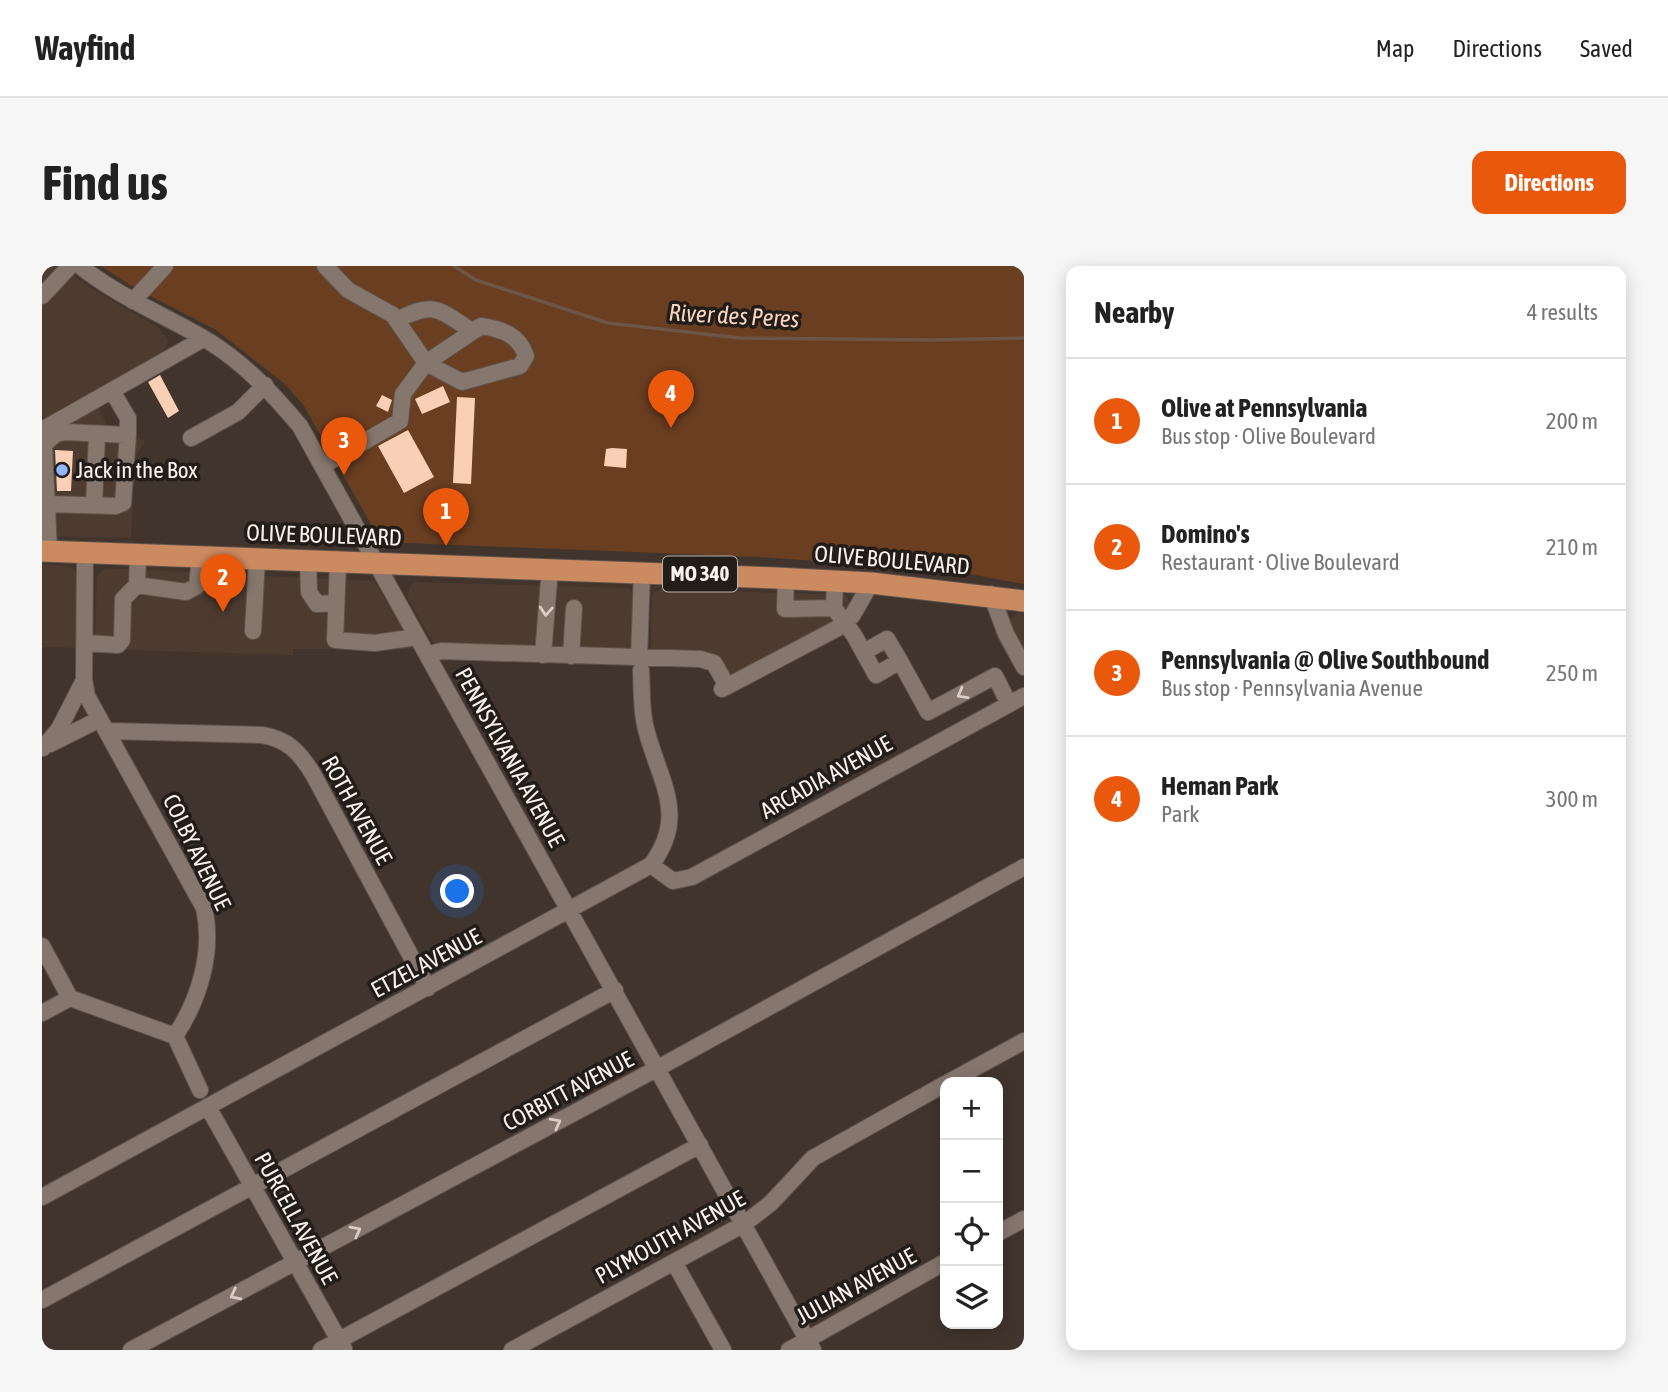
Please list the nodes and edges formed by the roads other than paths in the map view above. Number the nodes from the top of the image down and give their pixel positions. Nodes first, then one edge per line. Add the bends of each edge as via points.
1 (70, 266) edge
2 (80, 266) edge
3 (165, 266) edge
4 (325, 266) edge
5 (42, 296) edge
6 (133, 301) junction
7 (397, 320) junction
8 (472, 331) junction
9 (203, 339) junction
10 (426, 363) junction
11 (265, 385) junction
12 (112, 391) junction
13 (42, 430) edge
14 (128, 435) junction
15 (191, 438) dead end
16 (96, 439) junction
17 (324, 465) junction
18 (45, 498) junction
19 (94, 505) junction
20 (45, 551) edge
21 (85, 554) junction
22 (138, 556) junction
23 (200, 557) junction
24 (257, 559) junction
25 (308, 561) junction
26 (338, 562) junction
27 (376, 563) junction
28 (550, 568) junction
29 (642, 571) junction
30 (786, 578) junction
31 (835, 581) junction
32 (871, 583) junction
33 (137, 585) junction
34 (990, 594) junction
35 (1024, 601) edge
36 (336, 603) junction
37 (574, 608) dead end
38 (834, 608) junction
39 (845, 622) junction
40 (253, 631) dead end
41 (417, 638) junction
42 (85, 643) junction
43 (864, 652) junction
44 (428, 655) junction
45 (543, 655) junction
46 (571, 656) junction
47 (900, 661) junction
48 (640, 664) junction
49 (1024, 667) edge
50 (84, 680) junction
51 (1017, 700) edge
52 (104, 725) junction
53 (43, 748) edge
54 (651, 865) junction
55 (1024, 867) edge
56 (570, 911) junction
57 (42, 946) edge
58 (428, 988) junction
59 (615, 990) junction
60 (70, 998) junction
61 (42, 1013) edge
62 (175, 1036) junction
63 (1024, 1041) edge
64 (658, 1068) junction
65 (958, 1077) edge
66 (940, 1087) edge
67 (200, 1090) dead end
68 (208, 1107) junction
69 (700, 1145) junction
70 (252, 1186) junction
71 (42, 1197) edge
72 (1024, 1219) edge
73 (744, 1224) junction
74 (1003, 1230) edge
75 (674, 1262) junction
76 (295, 1264) junction
77 (940, 1265) edge
78 (42, 1300) edge
79 (341, 1345) edge
80 (810, 1345) edge
81 (131, 1350) edge
82 (321, 1350) edge
83 (512, 1350) edge
84 (723, 1350) edge
85 (789, 1350) edge

1 - 5 street
2 - 6 street, PENNSYLVANIA AVENUE
3 - 6 street
4 - 7 street via 348,290
6 - 9 street, PENNSYLVANIA AVENUE
7 - 8 street via 421,308 432,308
7 - 10 street
8 - 10 street
8 - 10 street via 481,326 501,329 522,343 526,356 520,366 462,382
9 - 11 street, PENNSYLVANIA AVENUE
9 - 12 street
10 - 17 street via 403,394 400,421
11 - 15 street via 238,412
11 - 17 street, PENNSYLVANIA AVENUE via 300,426
12 - 13 street
12 - 14 street via 128,418
14 - 16 street
14 - 19 street via 122,503
16 - 18 street via 65,432 48,439 44,444
16 - 19 street
17 - 27 street, PENNSYLVANIA AVENUE
18 - 19 street
18 - 20 street
20 - 21 main road, OLIVE BOULEVARD / MO 340
21 - 22 main road, OLIVE BOULEVARD / MO 340
21 - 42 street
22 - 23 main road, OLIVE BOULEVARD / MO 340
22 - 33 street
23 - 24 main road, OLIVE BOULEVARD / MO 340
23 - 33 street via 197,586 192,590
24 - 25 main road, OLIVE BOULEVARD / MO 340
24 - 40 street
25 - 26 main road, OLIVE BOULEVARD / MO 340
25 - 36 street via 309,592 317,604
26 - 27 main road, OLIVE BOULEVARD / MO 340
26 - 36 street
27 - 28 main road, OLIVE BOULEVARD / MO 340
27 - 41 street, PENNSYLVANIA AVENUE
28 - 29 main road, OLIVE BOULEVARD / MO 340
28 -> 45 street
29 - 30 main road, OLIVE BOULEVARD / MO 340
29 - 48 street
30 - 31 main road, OLIVE BOULEVARD / MO 340
30 - 38 street via 785,609
31 - 32 main road, OLIVE BOULEVARD / MO 340
31 - 38 street
32 - 34 main road, OLIVE BOULEVARD / MO 340
32 - 39 street
33 - 42 street via 123,599 118,645
34 - 35 main road, OLIVE BOULEVARD / MO 340
34 - 49 street
36 - 41 street via 335,640 375,643
37 - 46 street
38 - 39 street
39 - 43 street
39 - 48 street via 724,687 714,663 701,659
41 - 44 street, PENNSYLVANIA AVENUE
42 - 50 street
43 - 47 street via 887,639
43 - 47 street via 876,675
44 - 45 street via 441,651
44 - 56 street, PENNSYLVANIA AVENUE
45 - 46 street
46 - 48 street
51 -> 47 street via 995,676 928,712
48 - 54 street via 646,727 662,770 670,818 667,840
50 - 52 street, COLBY AVENUE via 91,707
50 - 53 street via 59,729
51 - 54 street, ARCADIA AVENUE via 692,877 673,881
52 - 53 street
52 - 58 street, ROTH AVENUE via 262,735 286,741 313,774
52 - 62 street, COLBY AVENUE via 204,908 209,929 197,1000
54 - 56 street, ETZEL AVENUE
55 - 64 street, CORBITT AVENUE
56 - 58 street, ETZEL AVENUE
56 - 59 street, PENNSYLVANIA AVENUE
57 - 60 street
58 - 68 street, ETZEL AVENUE
59 - 64 street, PENNSYLVANIA AVENUE
59 - 70 street
60 - 61 street
60 - 62 street
62 - 67 street
63 - 65 street, PLYMOUTH AVENUE
64 - 69 street, PENNSYLVANIA AVENUE
76 -> 64 street, CORBITT AVENUE
66 - 73 street, PLYMOUTH AVENUE via 813,1158
68 - 70 street, PURCELL AVENUE
68 - 71 street, ETZEL AVENUE
69 - 73 street, PENNSYLVANIA AVENUE
69 - 79 street
70 - 76 street, PURCELL AVENUE
70 - 78 street
72 - 74 street
73 - 75 street, PLYMOUTH AVENUE
73 - 80 street, PENNSYLVANIA AVENUE
75 - 83 street, PLYMOUTH AVENUE
75 - 84 street
76 - 79 street, PURCELL AVENUE
76 -> 81 street, CORBITT AVENUE
77 - 80 street, JULIAN AVENUE
79 - 82 street
80 - 85 street, JULIAN AVENUE

